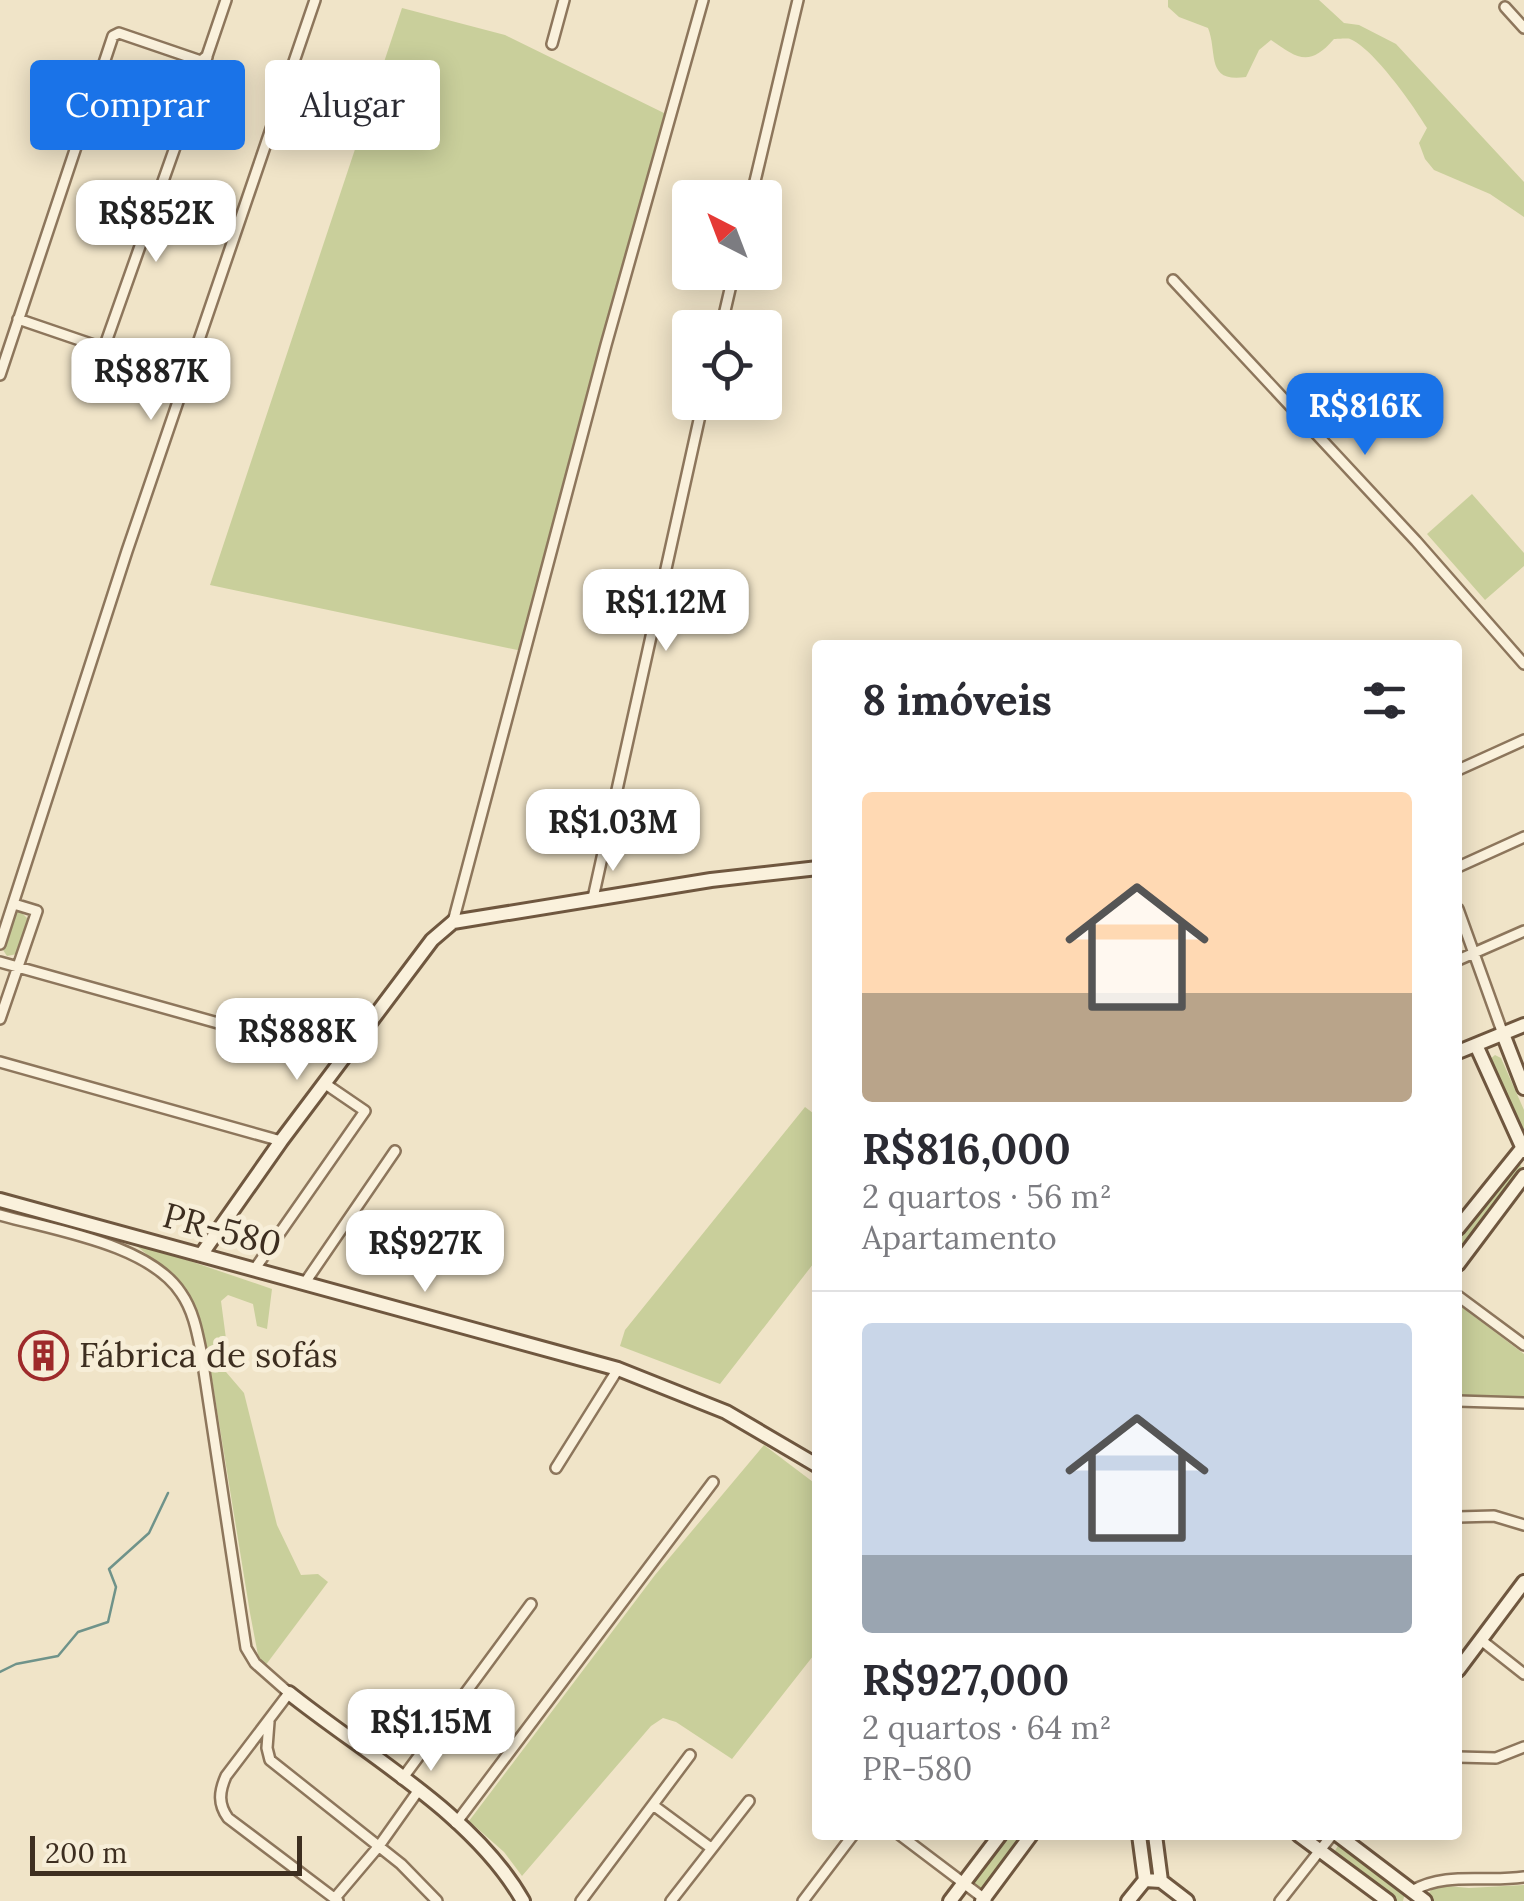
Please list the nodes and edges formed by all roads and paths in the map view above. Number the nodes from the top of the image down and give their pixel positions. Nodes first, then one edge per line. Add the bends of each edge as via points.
1 (226, 0) edge
2 (315, 0) edge
3 (564, 0) edge
4 (703, 0) edge
5 (798, 0) edge
6 (1506, 7) dead end
7 (1524, 28) edge
8 (552, 44) dead end
9 (207, 56) junction
10 (756, 180) edge
11 (1173, 280) dead end
12 (18, 318) junction
13 (0, 375) edge
14 (699, 420) edge
15 (1524, 664) edge
16 (1524, 740) edge
17 (1462, 768) edge
18 (1524, 837) edge
19 (1462, 864) edge
20 (812, 869) edge
21 (593, 898) junction
22 (14, 904) junction
23 (453, 922) junction
24 (1462, 922) edge
25 (1524, 931) edge
26 (0, 944) edge
27 (1472, 954) junction
28 (1462, 958) edge
29 (0, 962) edge
30 (18, 967) junction
31 (0, 1020) edge
32 (1524, 1025) edge
33 (1503, 1034) junction
34 (1476, 1046) junction
35 (1462, 1051) edge
36 (343, 1058) junction
37 (0, 1062) edge
38 (324, 1083) junction
39 (1524, 1088) edge
40 (280, 1141) junction
41 (1523, 1148) edge
42 (395, 1150) dead end
43 (1524, 1176) edge
44 (0, 1205) edge
45 (1462, 1223) edge
46 (201, 1255) junction
47 (1462, 1259) edge
48 (254, 1270) junction
49 (304, 1284) junction
50 (1462, 1299) edge
51 (1524, 1345) edge
52 (618, 1369) junction
53 (1462, 1401) edge
54 (1524, 1402) edge
55 (812, 1462) edge
56 (556, 1468) dead end
57 (713, 1482) dead end
58 (1462, 1517) edge
59 (1524, 1525) edge
60 (1524, 1582) edge
61 (531, 1604) dead end
62 (1481, 1640) junction
63 (1462, 1665) edge
64 (1524, 1674) edge
65 (289, 1692) junction
66 (269, 1720) junction
67 (1524, 1747) edge
68 (690, 1755) dead end
69 (1462, 1757) edge
70 (402, 1778) junction
71 (418, 1791) junction
72 (748, 1800) dead end
73 (653, 1804) junction
74 (456, 1823) junction
75 (849, 1840) edge
76 (907, 1840) edge
77 (996, 1840) edge
78 (1027, 1840) edge
79 (1140, 1840) edge
80 (1155, 1840) edge
81 (1306, 1840) edge
82 (1330, 1840) edge
83 (1341, 1840) edge
84 (378, 1846) junction
85 (712, 1848) junction
86 (1320, 1851) junction
87 (1524, 1877) edge
88 (1145, 1880) junction
89 (1161, 1881) junction
90 (964, 1883) junction
91 (1408, 1896) edge
92 (336, 1899) edge
93 (985, 1900) edge
94 (438, 1901) edge
95 (523, 1901) edge
96 (581, 1901) edge
97 (671, 1901) edge
98 (803, 1901) edge
99 (950, 1901) edge
100 (1128, 1901) edge
101 (1187, 1901) edge
102 (1280, 1901) edge
103 (1388, 1901) edge
104 (1425, 1901) edge

1 - 9 street
2 - 22 street
3 - 8 street
4 - 23 street
5 - 10 street
6 - 7 street
9 - 12 street via 105,345
9 - 12 street via 202,61 113,36
11 - 15 street
12 - 13 street
14 - 21 street
16 - 17 street
18 - 19 street
20 - 21 street
21 - 23 street
22 - 26 street
22 - 30 street via 37,911
23 - 36 street via 432,940
24 - 27 street
25 - 27 street
27 - 28 street
27 - 33 street
29 - 30 street
30 - 31 street
30 - 36 street
32 - 33 street
33 - 34 street
33 - 39 street
34 - 35 street
34 - 41 street
36 - 38 street
37 - 40 street
38 - 40 street
38 - 48 street via 366,1111
40 - 46 street
41 - 45 street
42 - 49 street
43 - 47 street
44 - 46 street, PR-580 / PR-580
44 - 65 street via 149,1264 181,1293 197,1332 246,1648
46 - 48 street, PR-580 / PR-580
48 - 49 street, PR-580 / PR-580
49 - 52 street, PR-580 / PR-580
50 - 51 street
52 - 55 street, PR-580 / PR-580 via 726,1412
52 - 56 street
53 - 54 street
57 - 74 street
58 - 59 street via 1503,1517
60 - 62 street
61 - 70 street
62 - 63 street
62 - 64 street
65 - 66 street
65 - 70 street
66 - 84 street via 270,1760
66 - 92 street via 226,1776 221,1808
67 - 69 street via 1496,1758
68 - 73 street
70 - 71 street
71 - 74 street
71 - 84 street
72 - 85 street
73 - 85 street
73 - 96 street
74 - 95 street via 491,1856
75 - 98 street
76 - 90 street
77 - 90 street
78 - 93 street
79 - 88 street
80 - 89 street
81 - 86 street
82 - 86 street
83 - 91 street
84 - 92 street
84 - 94 street
85 - 97 street
86 - 102 street
86 - 103 street
87 - 91 street via 1443,1879
88 - 89 street
88 - 100 street
89 - 101 street
90 - 93 street
90 - 99 street
91 - 104 street

